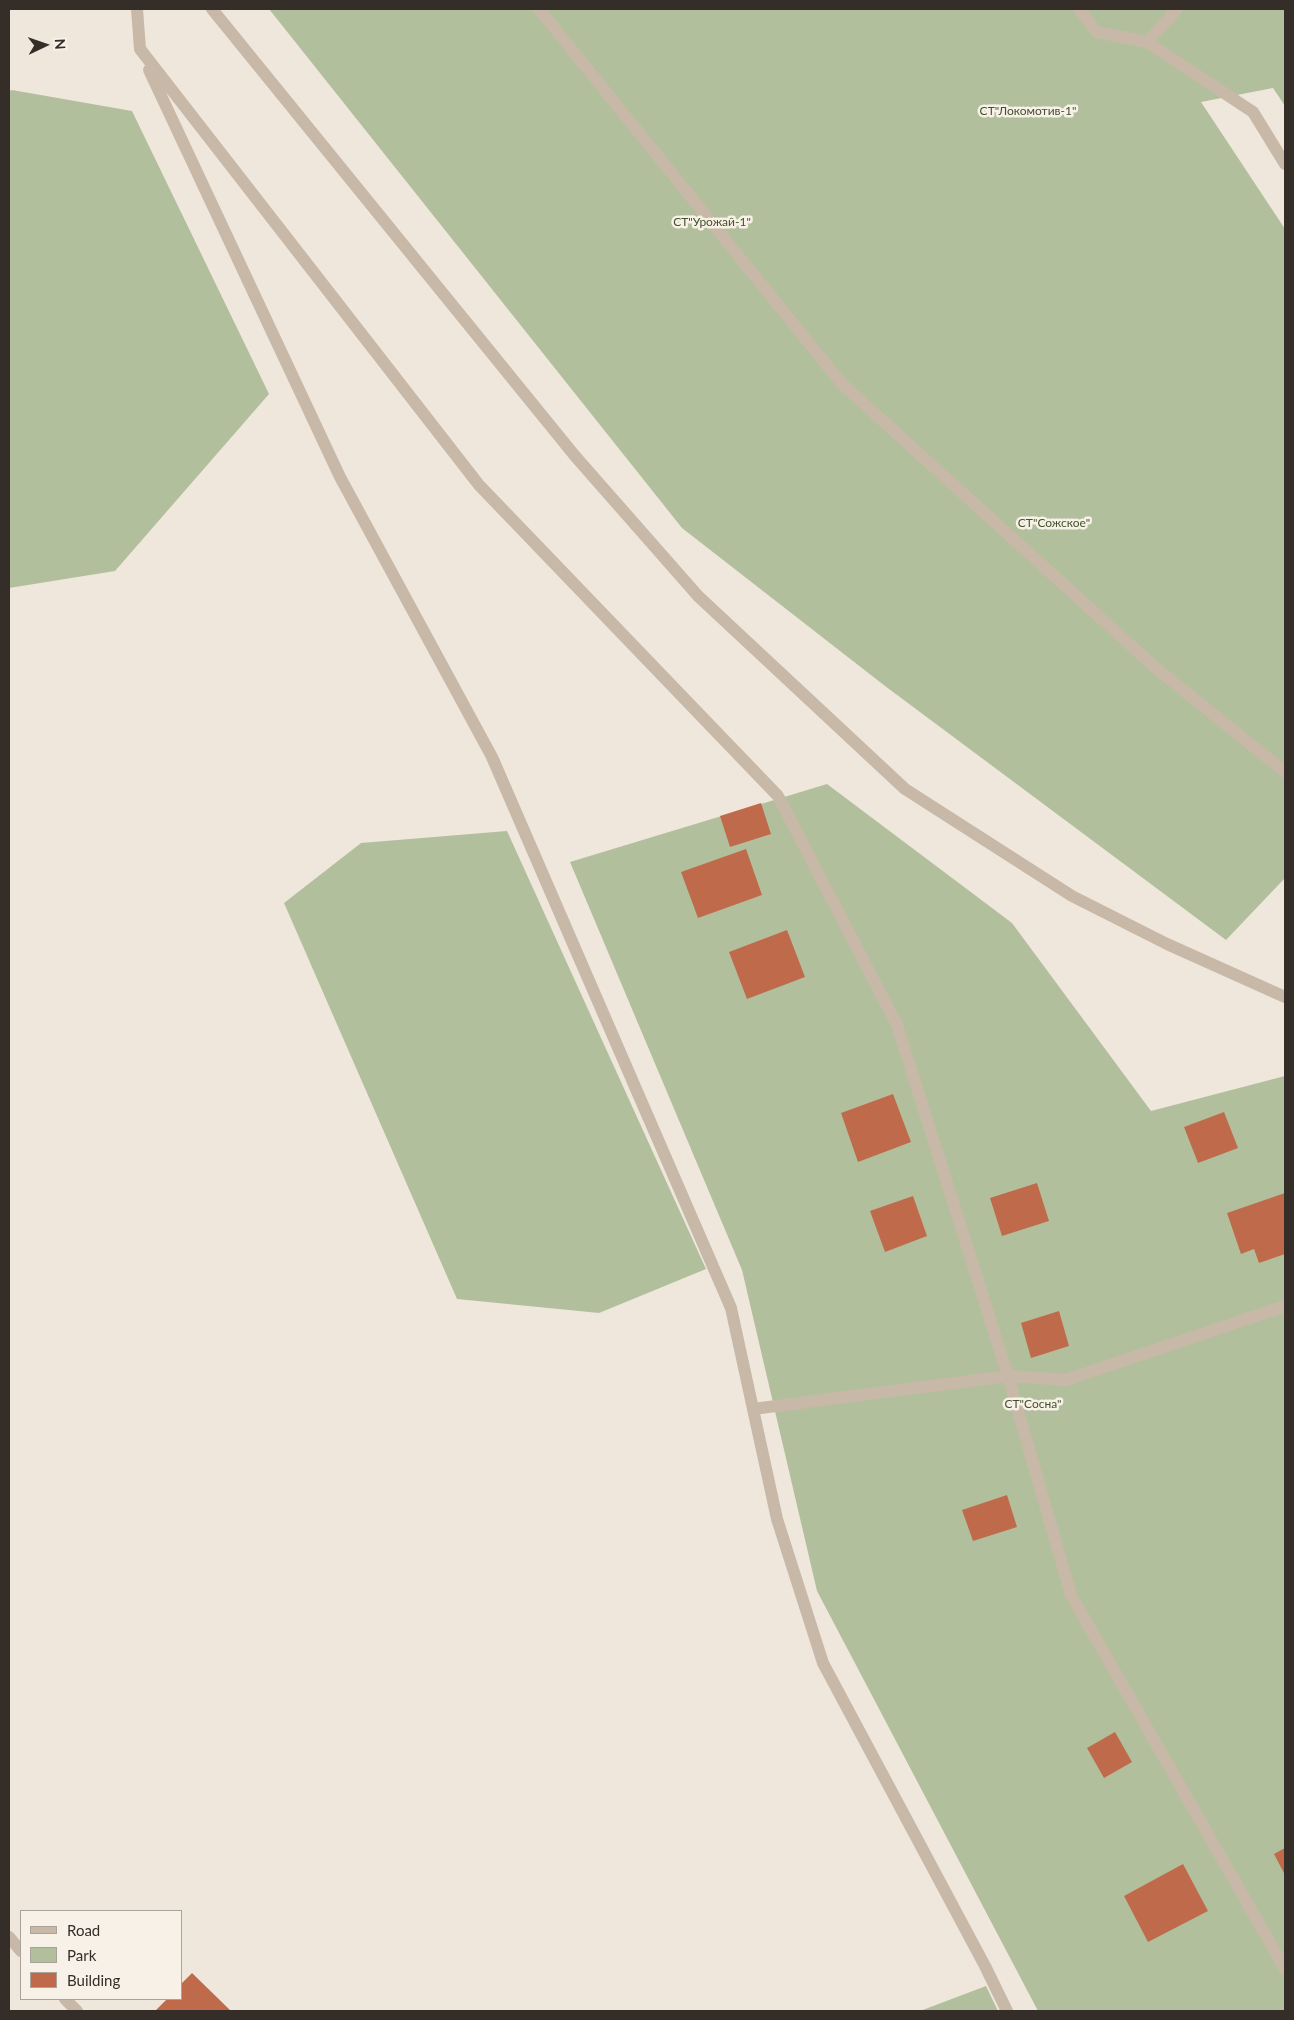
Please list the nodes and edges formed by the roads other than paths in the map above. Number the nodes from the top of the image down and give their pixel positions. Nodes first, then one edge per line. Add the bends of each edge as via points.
1 (137, 9) edge
2 (212, 9) edge
3 (539, 9) edge
4 (1079, 9) edge
5 (1177, 9) edge
6 (1147, 42) junction
7 (140, 50) junction
8 (1285, 164) edge
9 (1285, 772) edge
10 (1285, 997) edge
11 (1285, 1306) edge
12 (1008, 1376) junction
13 (753, 1409) junction
14 (9, 1937) edge
15 (20, 1950) edge
16 (1285, 1969) edge
17 (66, 2000) edge
18 (77, 2011) edge
19 (1007, 2011) edge

1 - 7 street
2 - 10 street via 575,456 698,596 905,789 1072,896 1167,944
3 - 9 street via 842,384 1157,669
4 - 6 street via 1098,32
5 - 6 street
6 - 8 street via 1253,112
7 - 12 street via 480,485 778,796 897,1025
7 - 13 street via 340,477 492,757 731,1308
11 - 12 street via 1066,1380
12 - 13 street
12 - 16 street via 1072,1595
13 - 19 street via 777,1519 823,1663
14 - 15 street
17 - 18 street

